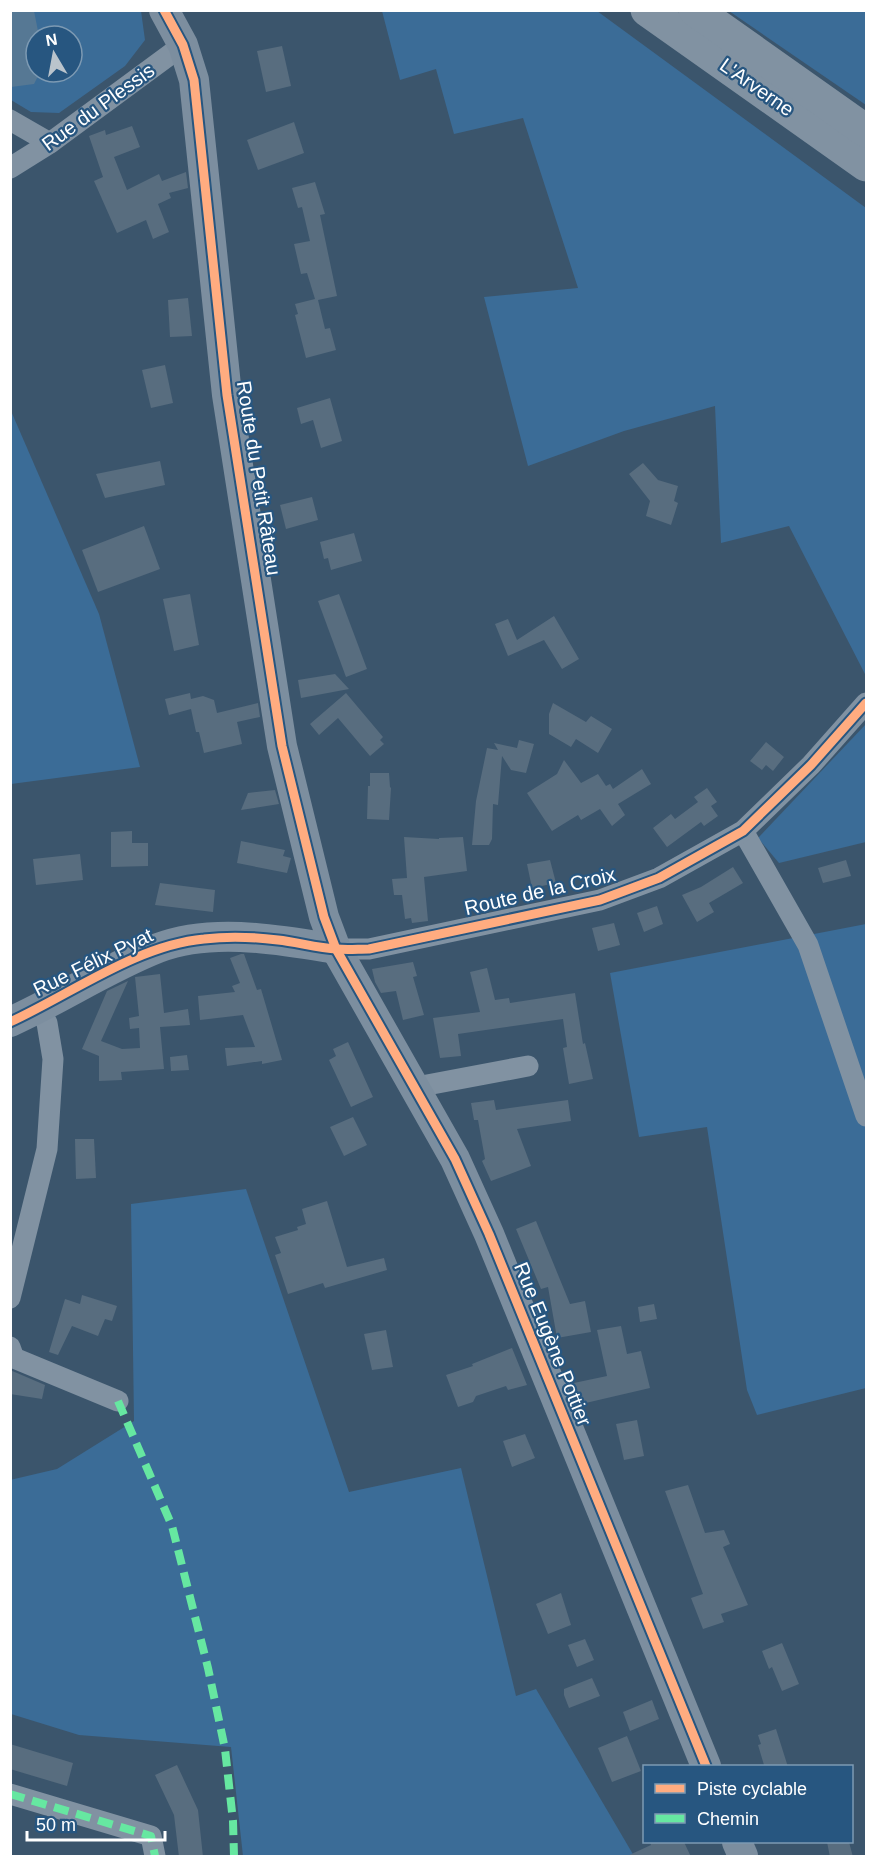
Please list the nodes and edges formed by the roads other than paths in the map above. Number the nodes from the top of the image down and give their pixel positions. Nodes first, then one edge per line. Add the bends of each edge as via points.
1 (164, 10) edge
2 (646, 10) edge
3 (695, 10) edge
4 (183, 45) junction
5 (10, 120) edge
6 (867, 131) edge
7 (50, 143) junction
8 (867, 165) edge
9 (10, 168) edge
10 (867, 703) edge
11 (743, 831) junction
12 (336, 949) junction
13 (39, 1009) junction
14 (10, 1022) edge
15 (528, 1065) dead end
16 (416, 1089) junction
17 (867, 1116) edge
18 (10, 1298) edge
19 (10, 1347) edge
20 (118, 1401) dead end
21 (705, 1765) edge
22 (10, 1794) edge
23 (737, 1843) edge
24 (155, 1857) edge
25 (743, 1857) edge

1 - 4 street, Route du Petit Râteau
2 - 8 highway, L'Arverne
3 - 6 highway, L'Arverne
4 - 7 street, Rue du Plessis
4 - 12 street, Route du Petit Râteau via 194,80 227,395 282,746 324,917
5 - 7 street
7 - 9 street, Rue du Plessis
10 - 11 street, Route de la Croix
11 - 12 street, Route de la Croix via 659,878 600,900 369,949
11 - 17 street via 808,945
12 - 13 street, Rue Félix Pyat via 276,940 203,939 160,948 84,982
12 - 16 street, Rue Eugène Pottier
13 - 14 street, Rue Félix Pyat
13 - 18 street via 47,1023 53,1059 47,1149
15 - 16 street
16 - 21 street, Rue Eugène Pottier via 489,1234
19 - 20 street via 14,1358
22 - 24 street via 151,1836
23 - 25 street

